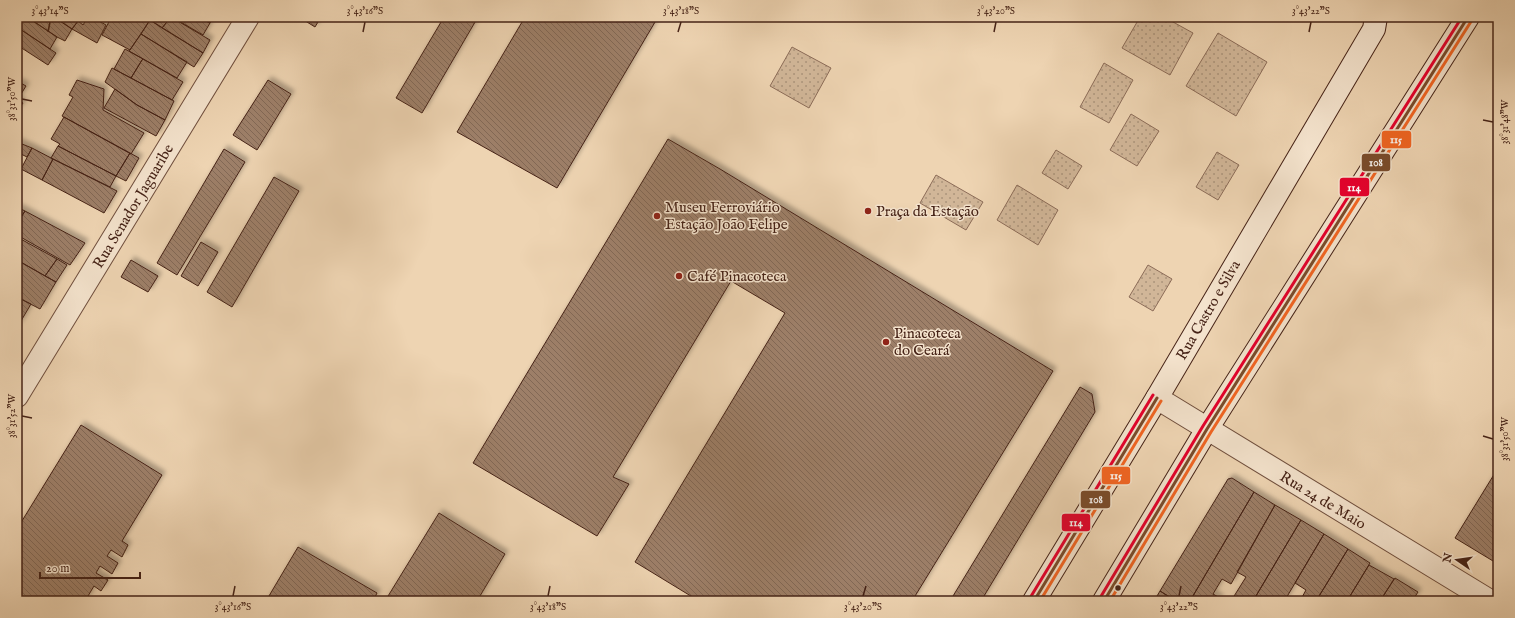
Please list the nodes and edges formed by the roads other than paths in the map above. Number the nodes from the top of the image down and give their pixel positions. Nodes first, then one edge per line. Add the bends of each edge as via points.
1 (248, 17) edge
2 (1376, 17) edge
3 (1468, 17) edge
4 (17, 396) edge
5 (1157, 398) junction
6 (1207, 429) junction
7 (1034, 601) edge
8 (1104, 601) edge
9 (1490, 601) edge

1 - 4 street, Rua Senador Jaguaribe
2 - 5 street, Rua Castro e Silva via 1374,29
3 - 6 street
5 - 6 street, Rua 24 de Maio
5 - 7 street, Rua Castro e Silva
6 - 8 street
6 - 9 street, Rua 24 de Maio

